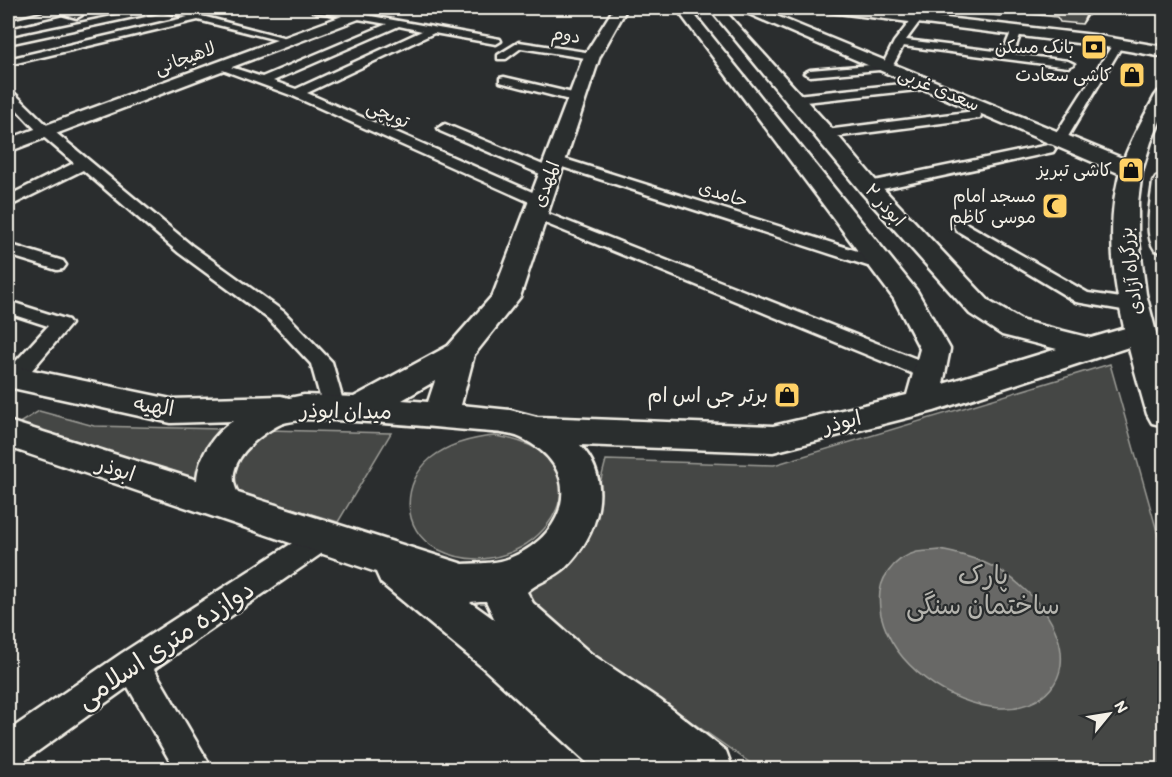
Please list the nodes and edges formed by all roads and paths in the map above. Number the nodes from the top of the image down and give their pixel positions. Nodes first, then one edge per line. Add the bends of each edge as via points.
1 (313, 8) edge
2 (375, 8) edge
3 (620, 8) edge
4 (682, 8) edge
5 (715, 8) edge
6 (747, 8) edge
7 (830, 8) edge
8 (876, 8) edge
9 (904, 9) edge
10 (77, 15) dead end
11 (353, 16) junction
12 (196, 18) junction
13 (915, 21) dead end
14 (10, 22) edge
15 (396, 24) junction
16 (432, 30) junction
17 (1017, 30) junction
18 (47, 33) junction
19 (1164, 37) edge
20 (290, 40) junction
21 (8, 41) edge
22 (496, 41) dead end
23 (899, 42) junction
24 (1118, 44) junction
25 (1164, 52) edge
26 (1007, 55) dead end
27 (592, 56) junction
28 (502, 57) dead end
29 (8, 62) edge
30 (1068, 64) dead end
31 (218, 66) junction
32 (887, 67) junction
33 (810, 73) dead end
34 (504, 80) dead end
35 (263, 81) junction
36 (931, 85) junction
37 (297, 93) junction
38 (8, 94) edge
39 (1164, 96) edge
40 (577, 98) junction
41 (796, 99) junction
42 (975, 115) dead end
43 (446, 128) dead end
44 (45, 131) junction
45 (826, 134) junction
46 (1053, 144) junction
47 (8, 146) edge
48 (84, 164) junction
49 (553, 167) junction
50 (1131, 170) junction
51 (1164, 182) edge
52 (869, 187) junction
53 (8, 202) edge
54 (538, 207) junction
55 (962, 226) dead end
56 (1164, 245) edge
57 (8, 249) edge
58 (880, 264) junction
59 (57, 265) dead end
60 (8, 307) edge
61 (1136, 320) junction
62 (1092, 348) junction
63 (459, 352) junction
64 (10, 377) edge
65 (926, 387) junction
66 (332, 408) junction
67 (1164, 414) edge
68 (441, 415) junction
69 (535, 430) junction
70 (8, 434) edge
71 (224, 504) junction
72 (324, 537) junction
73 (381, 558) junction
74 (513, 576) junction
75 (133, 664) junction
76 (8, 752) edge
77 (195, 770) edge
78 (635, 770) edge
79 (707, 770) edge

1 - 11 street
2 - 11 main road, لاهیجانی
3 - 27 main road, المهدی
4 - 58 main road
5 - 41 main road, ابوذر ۲
6 - 32 main road, سعدی غربی
7 - 17 main road
8 - 9 main road
9 - 19 main road
10 - 14 street via 63,11
11 - 15 street
11 - 20 main road, لاهیجانی
12 - 18 street via 162,8
12 - 20 street
12 - 29 street
13 - 23 street
14 - 18 street
15 - 16 street
15 - 35 street
16 - 22 street
16 - 37 street
17 - 24 main road
17 - 26 street
18 - 21 street
20 - 31 main road, لاهیجانی
23 - 30 street
23 - 32 street
24 - 25 main road
24 - 46 street
27 - 28 street, دوم via 519,45
27 - 40 main road, المهدی
31 - 35 street, توپچی
31 - 44 main road, لاهیجانی
32 - 33 street
32 - 36 main road, سعدی غربی
34 - 40 street
35 - 37 street, توپچی
36 - 41 street
36 - 46 main road, سعدی غربی
37 - 54 street, توپچی
38 - 44 street
39 - 50 main road, بزرگراه آزادی
40 - 49 main road, المهدی
41 - 45 main road, ابوذر ۲
42 - 45 street
43 - 49 street, حامدی
44 - 47 main road, لاهیجانی
44 - 48 street
45 - 52 main road, ابوذر ۲
46 - 50 main road, سعدی غربی
46 - 52 street
48 - 53 street
48 - 66 street via 190,253 277,316 321,362
49 - 54 main road, المهدی
49 - 58 street, حامدی
50 - 61 main road, بزرگراه آزادی via 1124,222
51 - 56 main road, بزرگراه آزادی
52 - 62 main road, ابوذر ۲ via 980,308 1013,328
54 - 63 main road, المهدی via 506,297
54 - 65 street, توپچی
55 - 61 street via 1083,298
57 - 59 street
58 - 65 main road via 907,297 935,349
60 - 64 street via 61,324
61 - 62 main road, ابوذر
61 - 67 main road, بزرگراه آزادی
62 - 65 main road, ابوذر
63 - 66 main road, المهدی
63 - 68 main road, المهدی
64 - 66 main road, الهیه via 171,411
65 - 69 main road, ابوذر via 773,439
66 - 68 main road, میدان ابوذر
66 - 71 main road, میدان ابوذر via 271,414 234,438 217,464 215,488
68 - 69 main road, میدان ابوذر
69 - 74 main road, میدان ابوذر via 556,442 572,459 582,481 582,505 573,529 555,552
70 - 71 main road, ابوذر
71 - 72 main road, میدان ابوذر
72 - 73 main road, میدان ابوذر
72 - 75 street, دوازده متری اسلامی
73 - 74 main road, میدان ابوذر via 463,583
73 - 78 main road via 497,650
74 - 79 main road via 504,593 517,618 573,670
75 - 76 street, دوازده متری اسلامی
75 - 77 street

